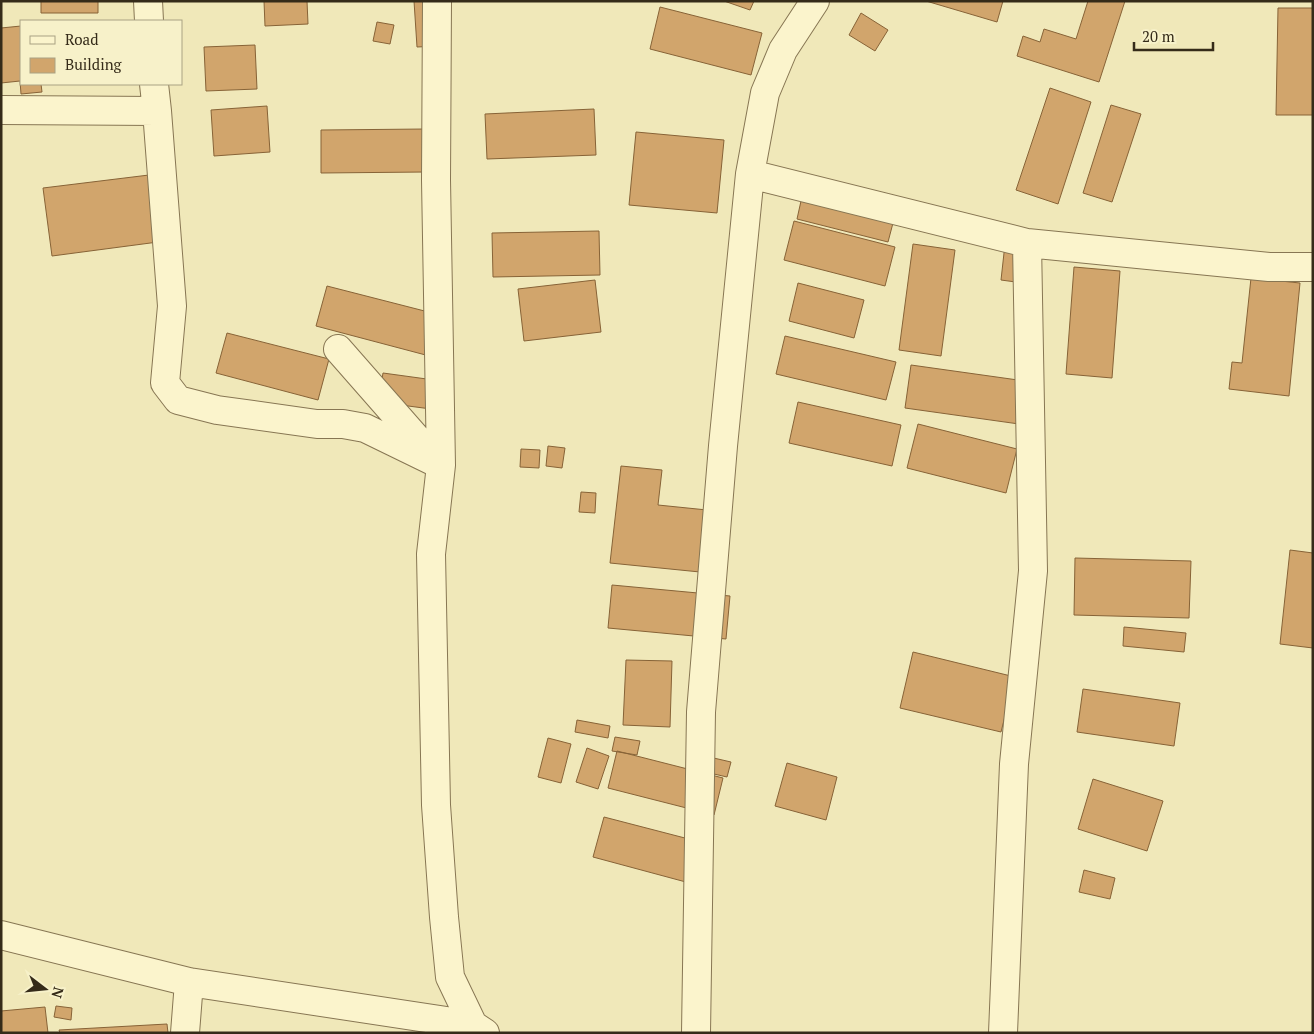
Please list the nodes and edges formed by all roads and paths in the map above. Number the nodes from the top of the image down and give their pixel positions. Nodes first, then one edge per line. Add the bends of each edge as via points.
1 (148, 1) edge
2 (437, 1) edge
3 (815, 1) edge
4 (149, 20) edge
5 (154, 85) edge
6 (1, 110) edge
7 (157, 111) junction
8 (750, 174) junction
9 (1027, 243) junction
10 (1313, 267) edge
11 (338, 349) dead end
12 (441, 465) junction
13 (1, 935) edge
14 (189, 982) junction
15 (477, 1030) edge
16 (185, 1033) edge
17 (696, 1033) edge
18 (1003, 1033) edge

1 - 4 street
2 - 12 street via 436,180
3 - 8 street via 783,50 765,93
5 - 7 street
6 - 7 street
7 - 12 street via 172,306 165,383 178,400 217,410 365,428
8 - 9 street
8 - 17 street via 701,712
9 - 10 street via 1269,267
9 - 18 street via 1032,571 1014,764
11 - 12 street
12 - 15 street via 431,554 436,805 450,977
13 - 14 street
14 - 15 street
14 - 16 street

